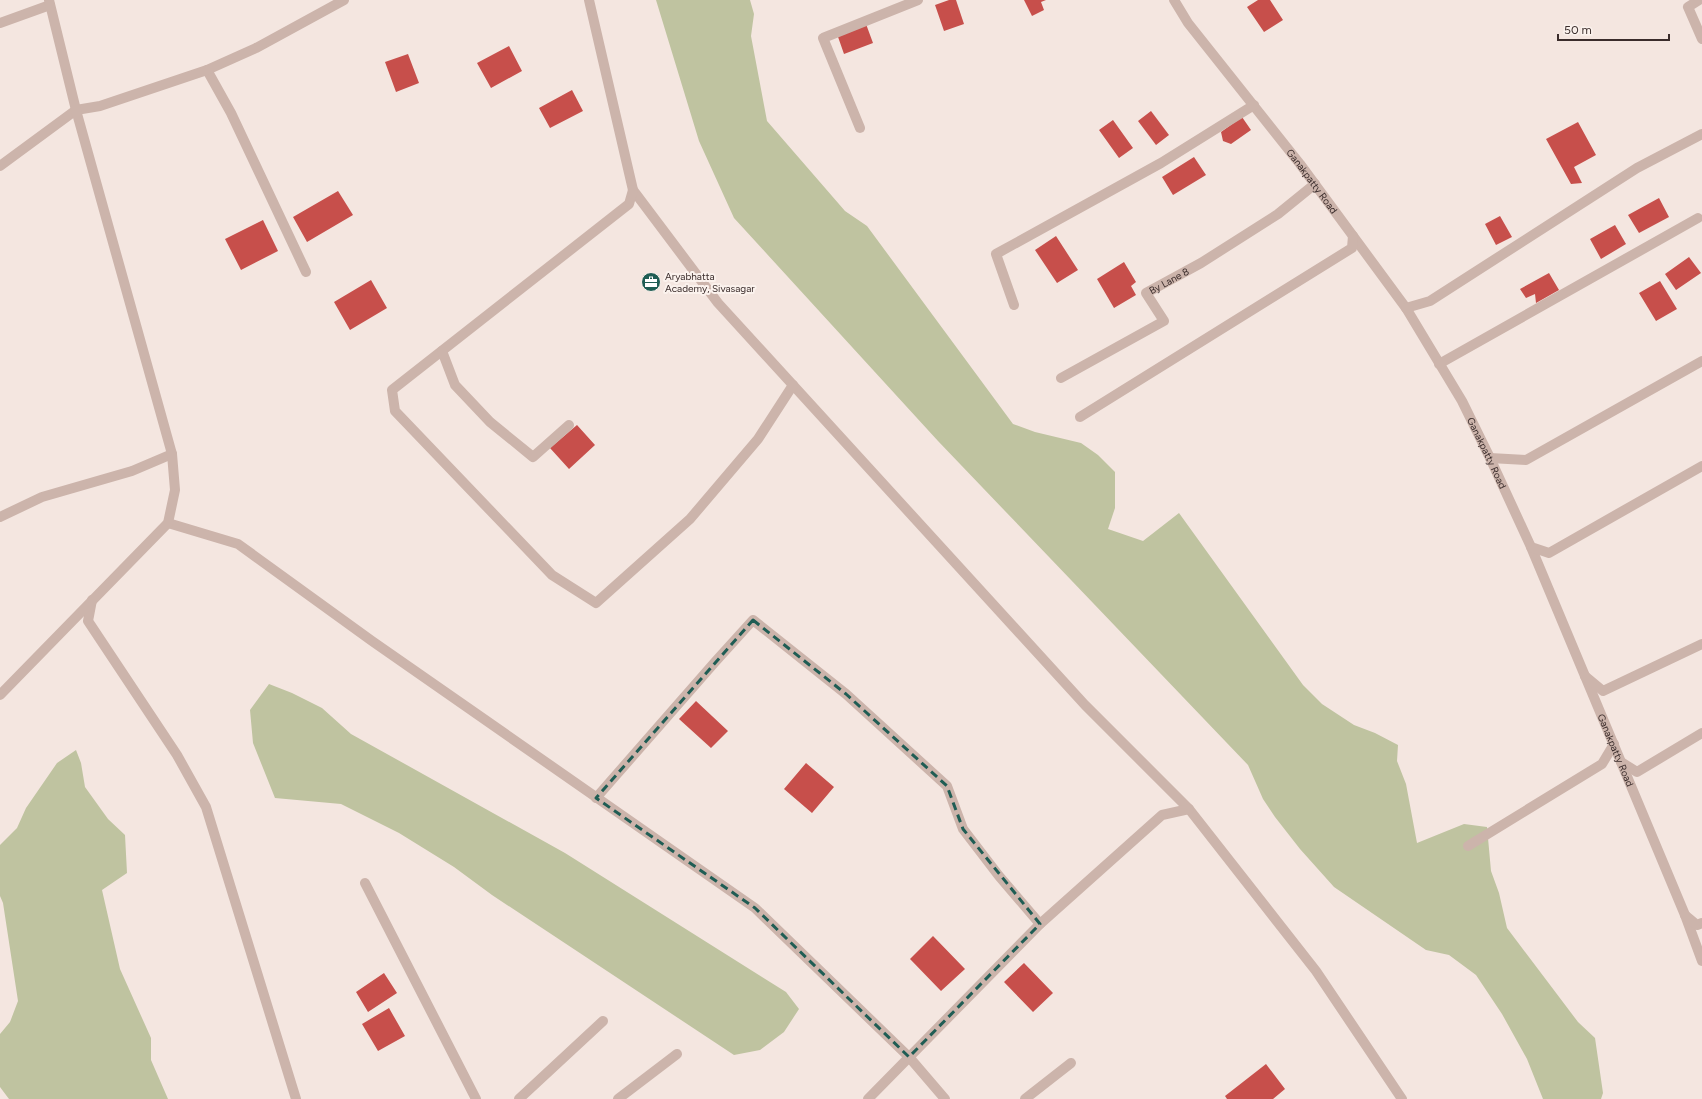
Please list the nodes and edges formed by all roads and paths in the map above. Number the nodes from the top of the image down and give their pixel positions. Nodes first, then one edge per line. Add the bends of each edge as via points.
1 (344, 0) edge
2 (589, 0) edge
3 (918, 0) edge
4 (1174, 0) edge
5 (1699, 0) edge
6 (50, 2) edge
7 (0, 23) edge
8 (1702, 39) edge
9 (207, 70) junction
10 (1254, 106) junction
11 (76, 110) junction
12 (860, 128) dead end
13 (1702, 134) edge
14 (0, 166) edge
15 (1315, 184) junction
16 (633, 190) junction
17 (1698, 218) dead end
18 (1353, 236) junction
19 (306, 272) dead end
20 (1014, 305) dead end
21 (1406, 308) junction
22 (442, 351) junction
23 (1702, 360) edge
24 (1439, 364) junction
25 (1062, 378) dead end
26 (793, 385) junction
27 (1080, 417) dead end
28 (569, 425) dead end
29 (172, 454) junction
30 (1490, 458) junction
31 (1702, 466) edge
32 (0, 517) edge
33 (168, 523) junction
34 (1531, 547) junction
35 (92, 600) junction
36 (1702, 644) edge
37 (1584, 674) junction
38 (0, 695) edge
39 (1702, 733) edge
40 (1614, 744) junction
41 (1621, 762) junction
42 (596, 798) junction
43 (1189, 808) junction
44 (1468, 846) dead end
45 (365, 883) dead end
46 (1685, 915) junction
47 (1702, 923) edge
48 (1040, 924) junction
49 (1702, 961) edge
50 (603, 1021) dead end
51 (677, 1054) dead end
52 (909, 1057) junction
53 (1071, 1062) dead end
54 (296, 1099) edge
55 (476, 1099) edge
56 (519, 1099) edge
57 (618, 1099) edge
58 (868, 1099) edge
59 (945, 1099) edge
60 (1025, 1099) edge
61 (1402, 1099) edge

1 - 9 street via 256,48
2 - 16 street
3 - 12 street via 823,38
4 - 10 street, Ganakpatty Road via 1188,23
5 - 8 street via 1688,7
6 - 7 street
6 - 11 street
9 - 11 street via 100,106
9 - 19 street via 231,113
10 - 15 street, Ganakpatty Road
10 - 20 street via 1161,163 996,254
11 - 14 street
11 - 29 street
13 - 21 street via 1637,168 1430,301
15 - 18 street, Ganakpatty Road
15 - 25 street, By Lane 8 via 1278,214 1201,264 1146,293 1164,321
16 - 22 street via 630,204
16 - 26 street via 718,303
17 - 24 street
18 - 21 street, Ganakpatty Road
18 - 27 street via 1352,248
21 - 24 street, Ganakpatty Road
22 - 26 street via 392,390 395,411 552,575 596,603 690,519 758,439
22 - 28 street via 455,385 490,422 533,456
23 - 30 street via 1526,460
24 - 30 street, Ganakpatty Road via 1462,401
26 - 43 street via 1085,705
29 - 32 street via 132,472 42,497
29 - 33 street via 175,490
30 - 34 street, Ganakpatty Road
31 - 34 street via 1549,553
33 - 35 street
33 - 42 street via 238,544
34 - 37 street, Ganakpatty Road
35 - 38 street
35 - 54 street via 88,621 177,754 206,807
36 - 37 street via 1603,691
37 - 40 street, Ganakpatty Road
39 - 41 street via 1637,772
40 - 41 street, Ganakpatty Road
40 - 44 street via 1602,764
41 - 46 street, Ganakpatty Road
42 - 48 street via 753,620 846,694 947,786 963,829
42 - 52 street via 755,908
43 - 48 street via 1162,815
43 - 61 street via 1316,971
45 - 55 street
46 - 47 street via 1697,925
46 - 49 street, Ganakpatty Road
48 - 52 street
50 - 56 street
51 - 57 street
52 - 58 street
52 - 59 street
53 - 60 street

